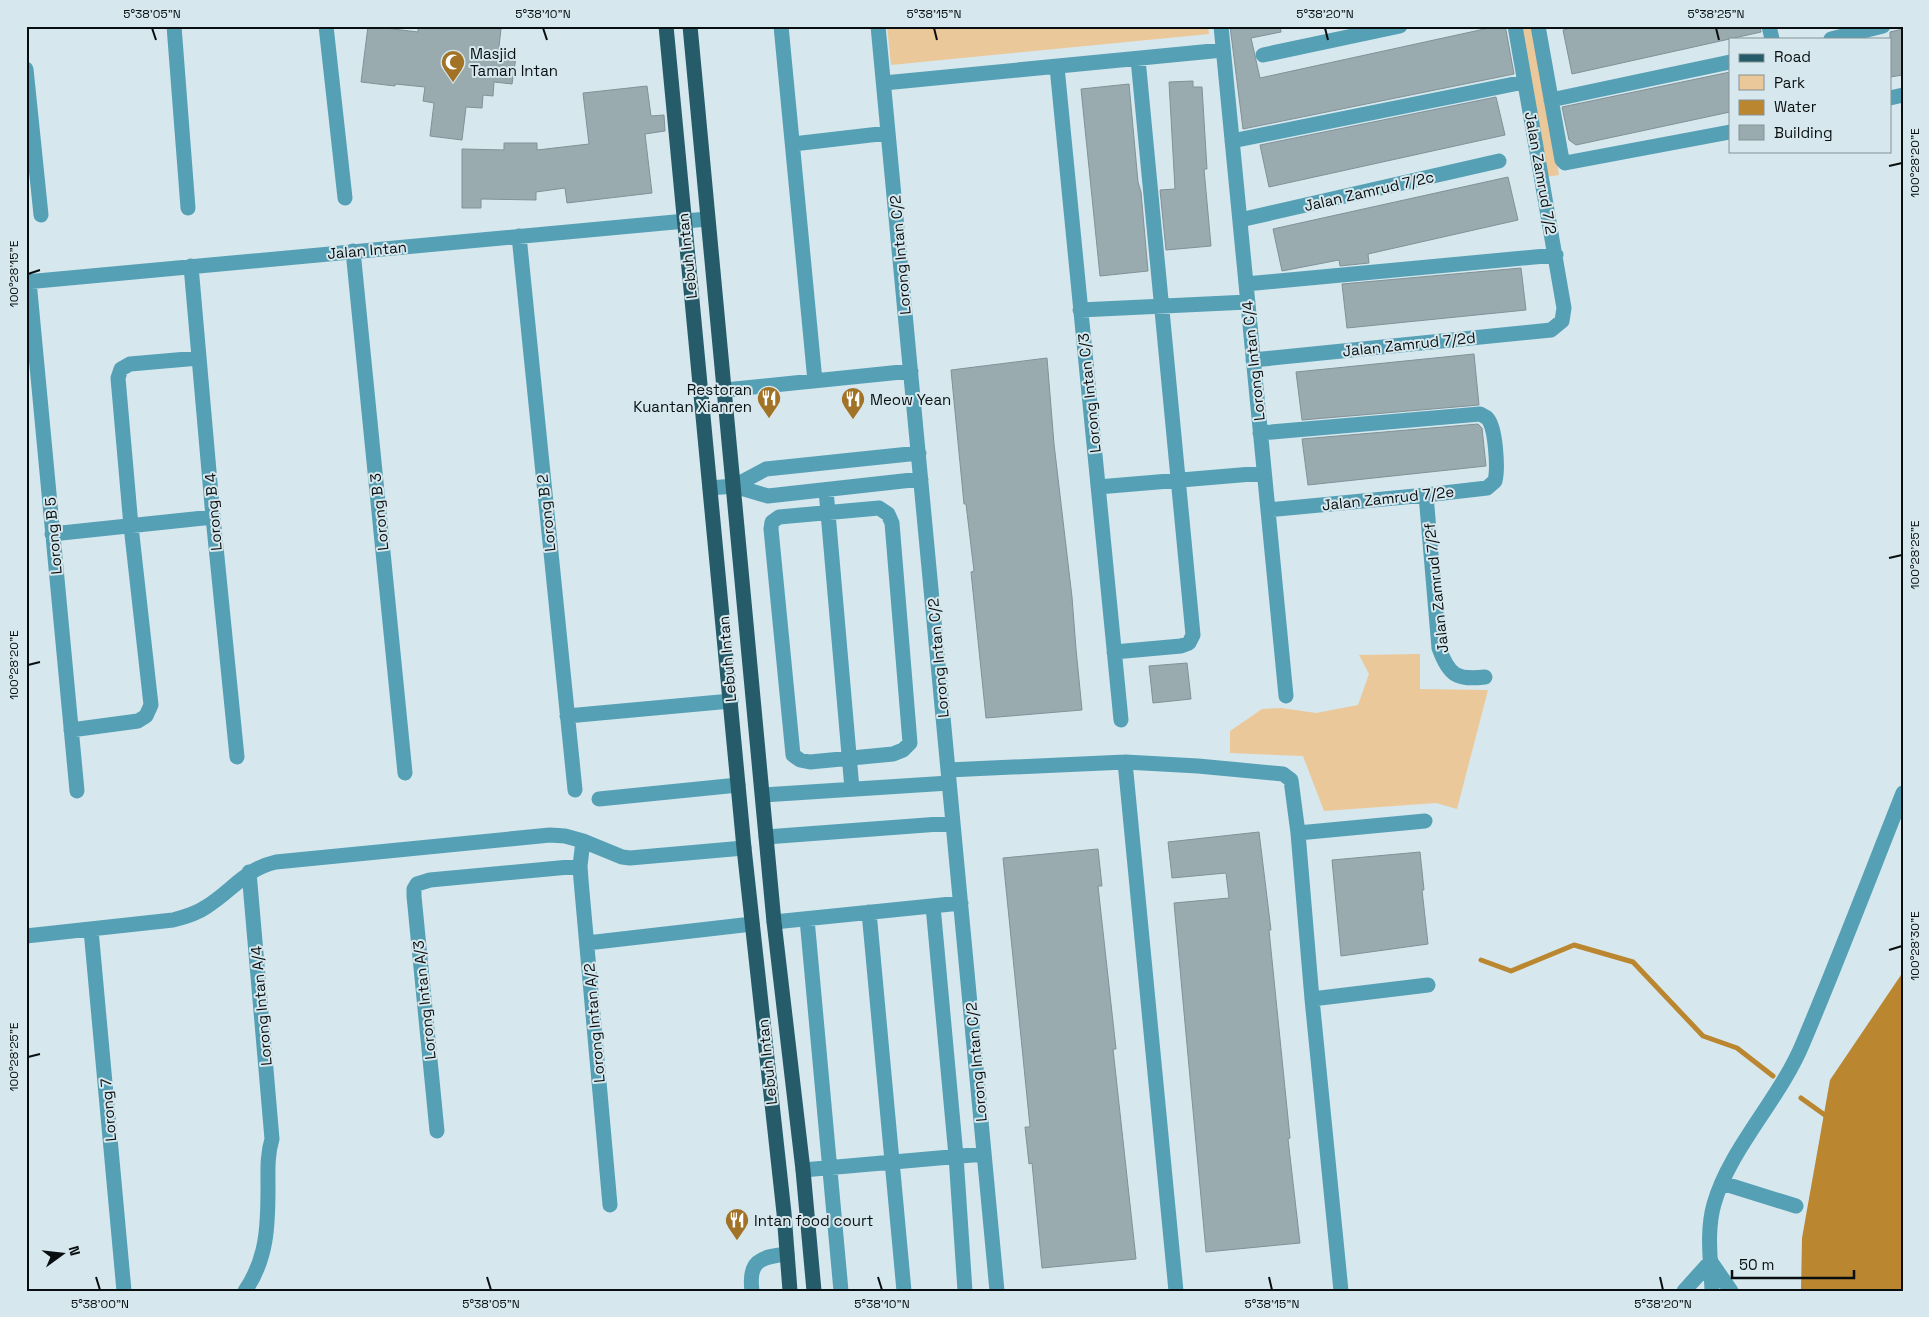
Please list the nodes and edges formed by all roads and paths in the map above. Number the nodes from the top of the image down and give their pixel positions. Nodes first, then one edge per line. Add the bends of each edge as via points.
1 (174, 26) edge
2 (326, 26) edge
3 (666, 26) edge
4 (690, 26) edge
5 (781, 26) edge
6 (878, 26) edge
7 (1221, 26) edge
8 (1400, 26) edge
9 (1515, 26) edge
10 (1538, 26) edge
11 (1883, 26) edge
12 (1835, 38) edge
13 (1224, 50) junction
14 (1263, 55) dead end
15 (1138, 59) junction
16 (1729, 62) edge
17 (1057, 66) junction
18 (26, 68) edge
19 (1524, 82) junction
20 (884, 83) junction
21 (1551, 100) junction
22 (1729, 132) edge
23 (888, 133) junction
24 (1232, 141) junction
25 (793, 144) junction
26 (1499, 161) dead end
27 (345, 198) dead end
28 (188, 208) dead end
29 (41, 215) dead end
30 (708, 219) junction
31 (1240, 220) junction
32 (683, 221) junction
33 (519, 236) junction
34 (353, 251) junction
35 (1556, 255) junction
36 (191, 266) junction
37 (27, 282) edge
38 (1246, 284) junction
39 (1248, 302) junction
40 (1162, 305) junction
41 (1080, 310) junction
42 (1562, 321) joint
43 (199, 358) junction
44 (1253, 360) junction
45 (911, 371) junction
46 (815, 381) junction
47 (725, 390) junction
48 (1260, 433) junction
49 (919, 453) junction
50 (766, 469) junction
51 (1264, 472) junction
52 (921, 479) junction
53 (1178, 479) junction
54 (734, 486) junction
55 (1098, 487) junction
56 (710, 488) junction
57 (826, 490) junction
58 (1426, 495) junction
59 (768, 496) junction
60 (1268, 510) junction
61 (828, 513) junction
62 (213, 518) junction
63 (131, 526) junction
64 (52, 534) junction
65 (1114, 652) junction
66 (1486, 677) dead end
67 (1286, 696) dead end
68 (731, 701) junction
69 (567, 716) junction
70 (1121, 720) dead end
71 (71, 730) junction
72 (237, 757) dead end
73 (849, 758) junction
74 (1125, 762) junction
75 (405, 773) dead end
76 (949, 777) junction
77 (738, 785) junction
78 (852, 789) junction
79 (574, 790) dead end
80 (77, 791) dead end
81 (1903, 793) edge
82 (763, 795) junction
83 (599, 799) dead end
84 (1425, 821) dead end
85 (953, 823) junction
86 (1298, 833) junction
87 (766, 837) junction
88 (583, 841) junction
89 (744, 848) junction
90 (580, 866) junction
91 (249, 872) junction
92 (961, 903) junction
93 (933, 906) junction
94 (869, 912) junction
95 (807, 919) junction
96 (774, 922) junction
97 (752, 924) junction
98 (91, 930) junction
99 (26, 936) edge
100 (586, 943) junction
101 (1428, 985) dead end
102 (1312, 998) junction
103 (438, 1131) dead end
104 (984, 1154) junction
105 (956, 1156) junction
106 (893, 1162) junction
107 (831, 1167) junction
108 (803, 1170) junction
109 (1722, 1184) junction
110 (610, 1205) dead end
111 (1796, 1206) dead end
112 (784, 1213) junction
113 (787, 1254) junction
114 (1710, 1261) junction
115 (124, 1291) edge
116 (245, 1291) edge
117 (752, 1291) edge
118 (790, 1291) edge
119 (814, 1291) edge
120 (841, 1291) edge
121 (904, 1291) edge
122 (965, 1291) edge
123 (997, 1291) edge
124 (1176, 1291) edge
125 (1340, 1291) edge
126 (1684, 1291) edge
127 (1712, 1291) edge
128 (1731, 1291) edge

1 - 28 street
2 - 27 street
3 - 32 main road, Lebuh Intan
4 - 30 main road, Lebuh Intan
5 - 25 street
6 - 20 street, Lorong Intan C/2
7 - 13 street, Lorong Intan C/4
8 - 14 street
9 - 19 street, Jalan Zamrud 7/2
10 - 21 street
11 - 12 street
13 - 15 street
13 - 24 street, Lorong Intan C/4
15 - 17 street
15 - 40 street
16 - 21 street
17 - 20 street
17 - 41 street, Lorong Intan C/3
18 - 29 street
19 - 24 street
19 - 35 street, Jalan Zamrud 7/2
20 - 23 street, Lorong Intan C/2
21 - 22 street via 1565,163
23 - 25 street
23 - 45 street, Lorong Intan C/2
24 - 31 street, Lorong Intan C/4
25 - 46 street
26 - 31 street, Jalan Zamrud 7/2c
30 - 32 street, Jalan Intan
30 - 47 main road, Lebuh Intan
31 - 38 street, Lorong Intan C/4
32 - 33 street, Jalan Intan
32 - 56 main road, Lebuh Intan
33 - 34 street, Jalan Intan
33 - 69 street, Lorong B 2
34 - 36 street, Jalan Intan
34 - 75 street, Lorong B 3
35 - 38 street
35 - 42 street, Jalan Zamrud 7/2 via 1564,308
36 - 37 street, Jalan Intan
36 - 43 street, Lorong B 4
37 - 64 street, Lorong B 5
38 - 39 street, Lorong Intan C/4
39 - 40 street
39 - 44 street, Lorong Intan C/4
40 - 41 street
40 - 53 street
41 - 55 street, Lorong Intan C/3
42 - 44 street, Jalan Zamrud 7/2d via 1551,330
43 - 62 street, Lorong B 4
43 - 63 street via 130,364 121,369 118,378
44 - 48 street, Lorong Intan C/4
45 - 46 street
45 - 49 street, Lorong Intan C/2
46 - 47 street
47 - 54 main road, Lebuh Intan
48 - 51 street, Lorong Intan C/4
48 - 58 street, Jalan Zamrud 7/2e via 1480,414 1487,417 1498,470 1496,481 1487,488
49 - 50 street
49 - 52 street, Lorong Intan C/2
50 - 54 street
50 - 59 street
51 - 53 street
51 - 60 street, Lorong Intan C/4
52 - 57 street
52 - 76 street, Lorong Intan C/2
53 - 55 street
53 - 65 street via 1193,635 1189,643 1181,646
54 - 56 street
54 - 59 street
54 - 82 main road, Lebuh Intan
55 - 65 street, Lorong Intan C/3
56 - 68 main road, Lebuh Intan
57 - 59 street
57 - 61 street
58 - 60 street, Jalan Zamrud 7/2e
58 - 66 street, Jalan Zamrud 7/2f via 1439,648 1445,664 1455,674 1470,679
60 - 67 street, Lorong Intan C/4
61 - 73 street
61 - 73 street via 779,517 772,522 771,529 793,755 810,762
61 - 73 street via 879,508 888,514 892,523 894,542 910,742 893,754
62 - 63 street
62 - 72 street, Lorong B 4
63 - 64 street
63 - 71 street via 151,705 146,716 138,721
64 - 71 street, Lorong B 5
65 - 70 street, Lorong Intan C/3
68 - 69 street
68 - 77 main road, Lebuh Intan
69 - 79 street, Lorong B 2
71 - 80 street, Lorong B 5
73 - 78 street
74 - 76 street
74 - 86 street via 1284,774 1293,786
74 - 124 street
76 - 78 street
76 - 85 street, Lorong Intan C/2
77 - 83 street
77 - 89 main road, Lebuh Intan
78 - 82 street
81 - 109 street via 1791,1070
82 - 87 main road, Lebuh Intan
84 - 86 street
85 - 87 street
85 - 92 street, Lorong Intan C/2
86 - 102 street
87 - 96 main road, Lebuh Intan
88 - 89 street via 630,858
88 - 90 street, Lorong Intan A/2
88 - 91 street via 564,836 533,835 276,862
89 - 97 main road, Lebuh Intan
90 - 100 street, Lorong Intan A/2
90 - 103 street, Lorong Intan A/3 via 430,880 417,884 414,889
91 - 98 street via 207,907 192,915
91 - 116 street, Lorong Intan A/4 via 272,1139 268,1153 266,1235 262,1260
92 - 93 street
92 - 104 street, Lorong Intan C/2
93 - 94 street
93 - 105 street
94 - 95 street
94 - 106 street
95 - 96 street
95 - 107 street
96 - 108 main road, Lebuh Intan
97 - 100 street
97 - 112 main road, Lebuh Intan
98 - 99 street
98 - 115 street, Lorong 7
100 - 110 street, Lorong Intan A/2
101 - 102 street
102 - 125 street
104 - 105 street
104 - 123 street, Lorong Intan C/2
105 - 106 street
105 - 122 street
106 - 107 street
106 - 121 street
107 - 108 street
107 - 120 street
108 - 112 main road via 789,1180
108 - 119 main road, Lebuh Intan
109 - 111 street
109 - 114 street via 1710,1224
112 - 113 main road, Lebuh Intan
113 - 117 street via 760,1260 755,1265 750,1276
113 - 118 main road, Lebuh Intan
114 - 126 street
114 - 127 street
114 - 128 street

